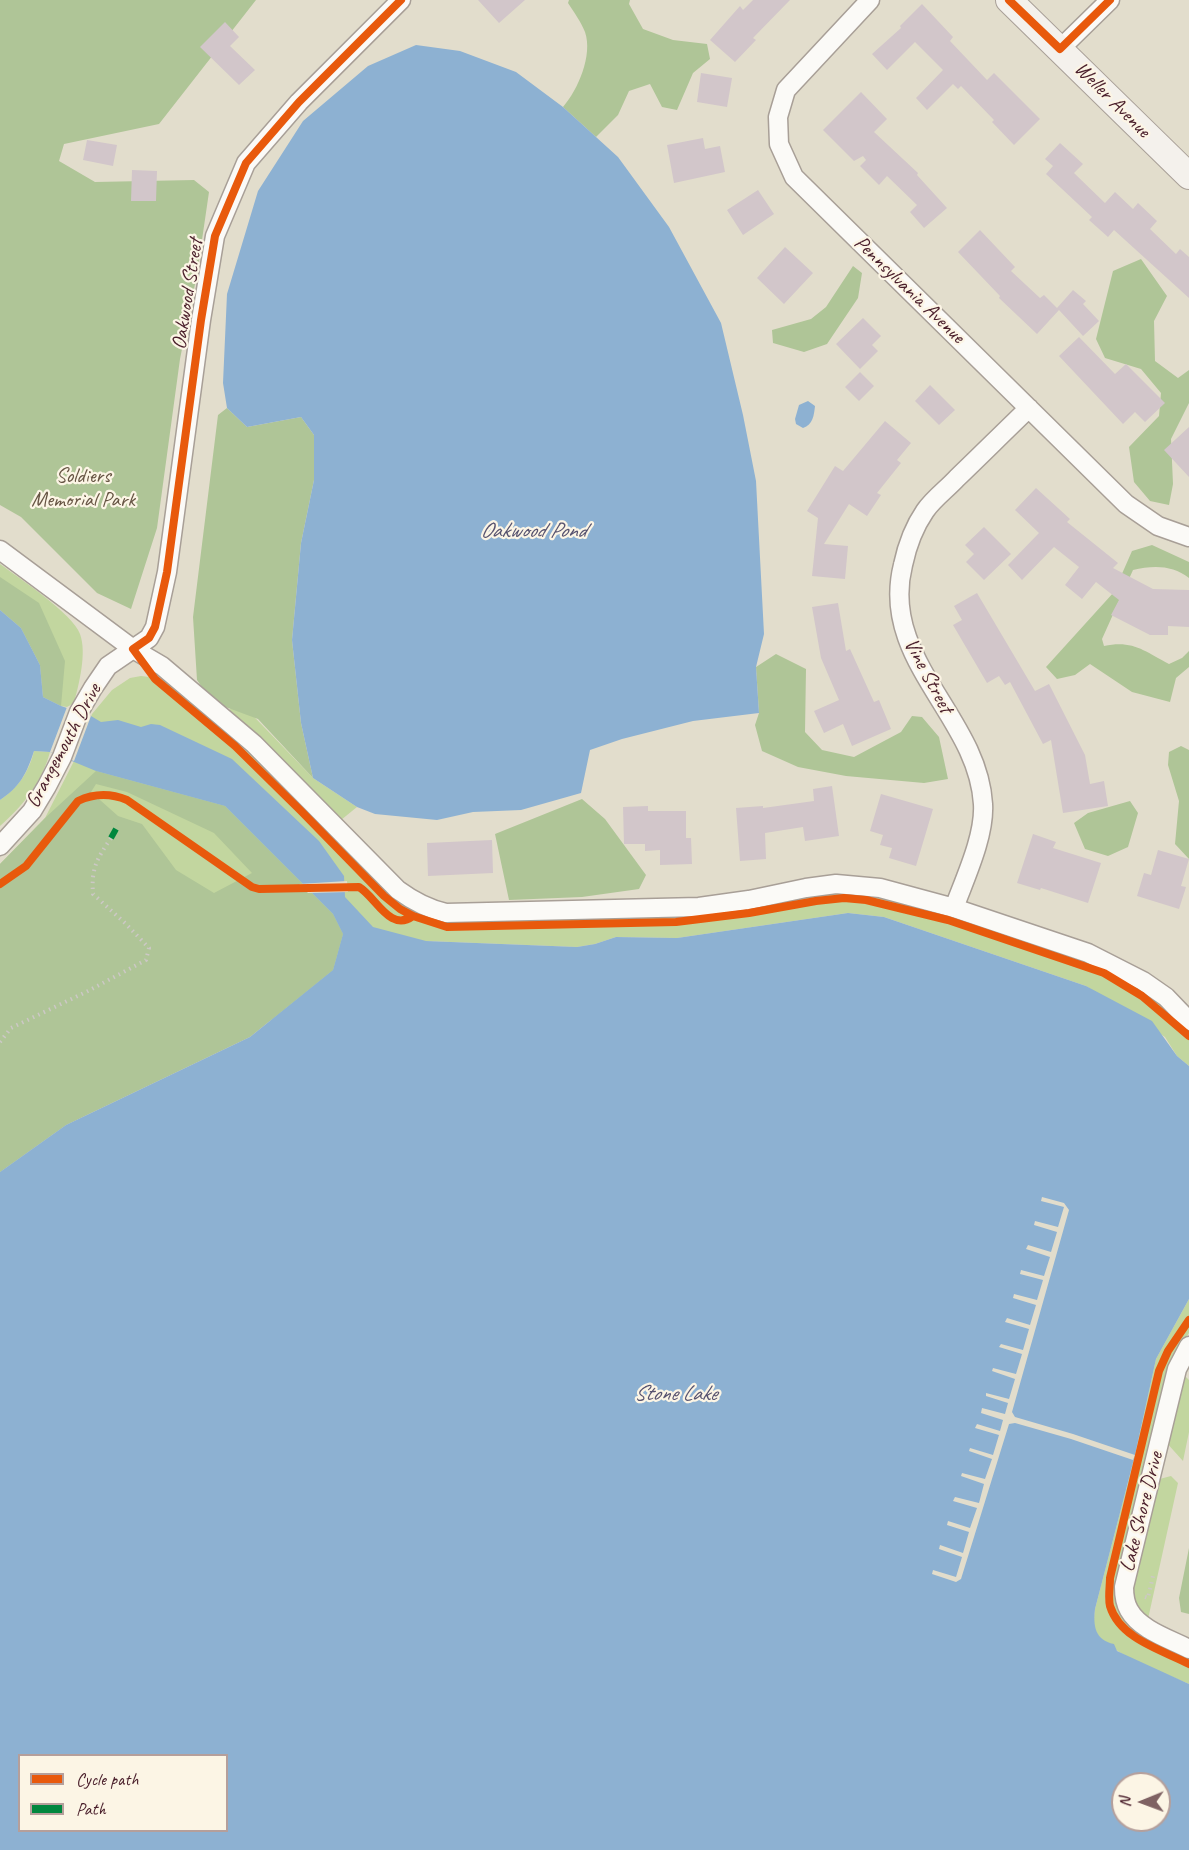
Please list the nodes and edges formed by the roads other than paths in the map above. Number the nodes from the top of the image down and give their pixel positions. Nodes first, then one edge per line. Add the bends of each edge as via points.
1 (401, 0) edge
2 (870, 0) edge
3 (1009, 0) edge
4 (1110, 0) edge
5 (1060, 49) junction
6 (1186, 166) edge
7 (1029, 408) junction
8 (1189, 537) edge
9 (0, 550) edge
10 (133, 649) junction
11 (0, 846) edge
12 (954, 908) junction
13 (1189, 1020) edge
14 (1189, 1346) edge
15 (1189, 1649) edge

1 - 10 street, Oakwood Street via 299,102 246,163 215,236 166,572 155,627 149,638
2 - 7 street, Pennsylvania Avenue via 786,90 778,117 779,144 794,177
3 - 5 street, Weller Avenue
4 - 5 street
5 - 6 street, Weller Avenue
7 - 8 street, Pennsylvania Avenue via 1126,504 1158,526
7 - 12 street, Vine Street via 926,510 908,544 900,574 900,609 910,650 972,755 980,776 984,806 981,829
9 - 10 street
10 - 11 street, Grangemouth Drive via 108,666 93,688 47,786
10 - 12 street via 162,666 254,744 398,890 432,910 446,913 699,907 836,884 880,888
12 - 13 street via 1088,953 1118,967 1166,997
14 - 15 street, Lake Shore Drive via 1174,1379 1124,1587 1125,1600 1136,1620

